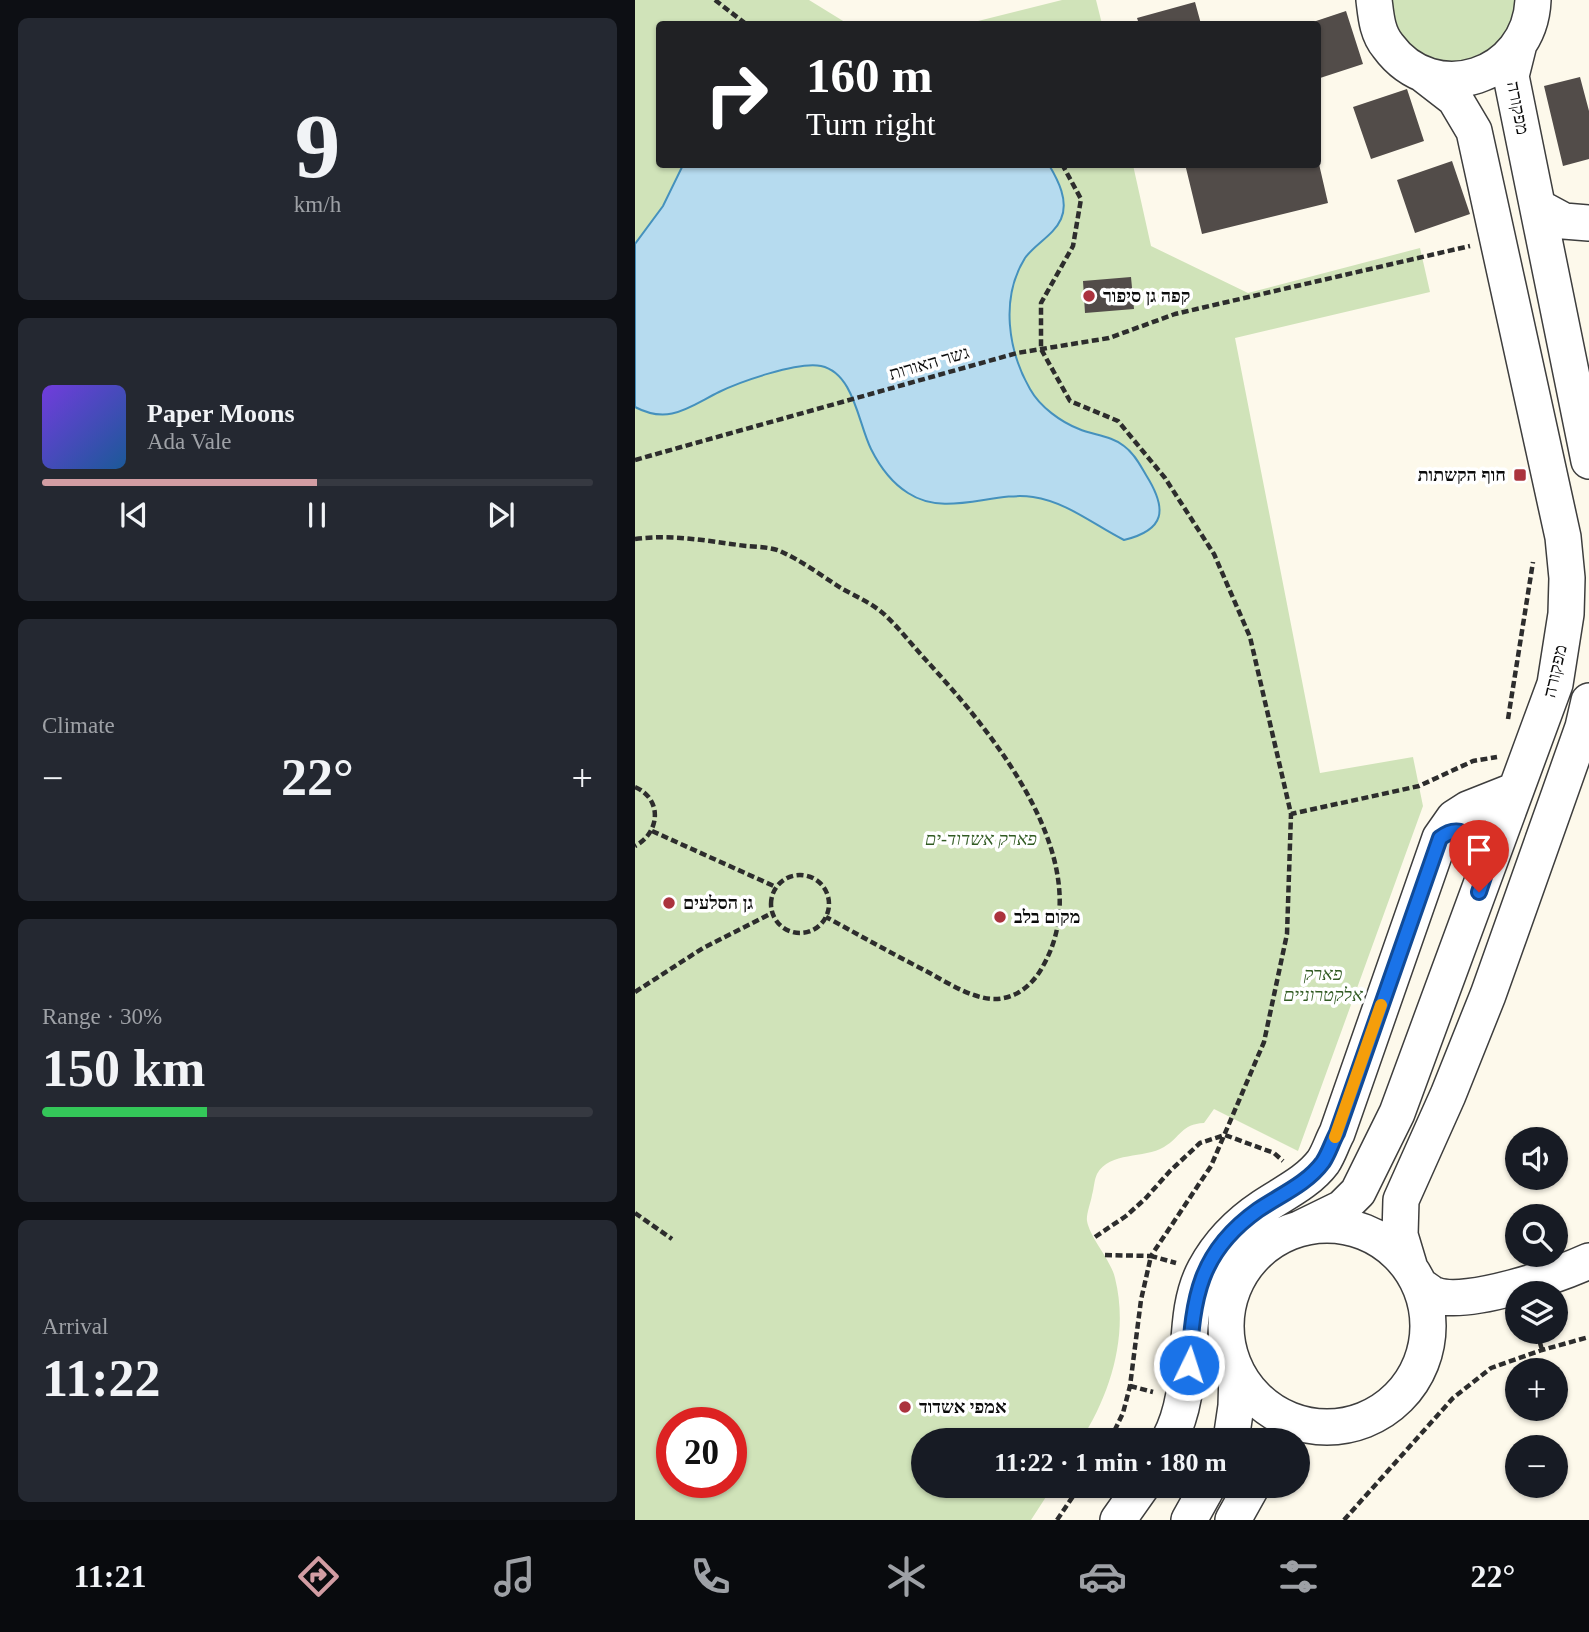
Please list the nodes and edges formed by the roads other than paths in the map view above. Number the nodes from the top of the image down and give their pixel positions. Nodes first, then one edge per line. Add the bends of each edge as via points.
1 (1533, 0) edge
2 (1372, 8) edge
3 (1519, 44) junction
4 (1424, 75) junction
5 (1537, 207) junction
6 (1589, 223) edge
7 (1589, 461) edge
8 (1587, 717) edge
9 (1516, 790) junction
10 (1440, 838) junction
11 (1487, 868) junction
12 (1301, 1228) junction
13 (1589, 1261) edge
14 (1415, 1276) junction
15 (1475, 1296) junction
16 (1429, 1331) junction
17 (1236, 1372) junction
18 (1175, 1428) edge
19 (1233, 1428) edge
20 (1305, 1428) edge
21 (1310, 1434) edge
22 (1134, 1498) edge
23 (1201, 1498) edge
24 (1118, 1520) edge
25 (1189, 1520) edge

1 - 3 street, מפקורה
2 - 4 street, מפקורה via 1386,45 1403,63
3 - 4 street via 1501,64 1477,77 1451,80
3 - 5 street, מפקורה via 1511,76
4 - 9 street, מפקורה via 1455,99 1474,131 1563,537 1566,614 1555,684
5 - 6 street via 1564,221
5 - 7 street, מפקורה
8 - 14 street via 1488,995 1401,1200 1400,1235
9 - 10 street via 1454,818
9 - 11 street, מפקורה
10 - 11 street via 1458,831 1469,837
10 - 18 street via 1324,1160 1304,1181 1236,1227 1203,1272 1191,1323 1187,1386
11 - 12 street, מפקורה via 1397,1113 1371,1170 1342,1208
12 - 14 street via 1331,1224 1361,1230 1388,1244
12 - 17 street via 1277,1238 1240,1273 1225,1322
13 - 15 street via 1562,1273
14 - 15 street via 1436,1295
14 - 16 street via 1428,1308
15 - 16 street
16 - 21 street via 1413,1380 1396,1400 1350,1425
17 - 19 street
17 - 20 street via 1264,1405
22 - 24 street
23 - 25 street

